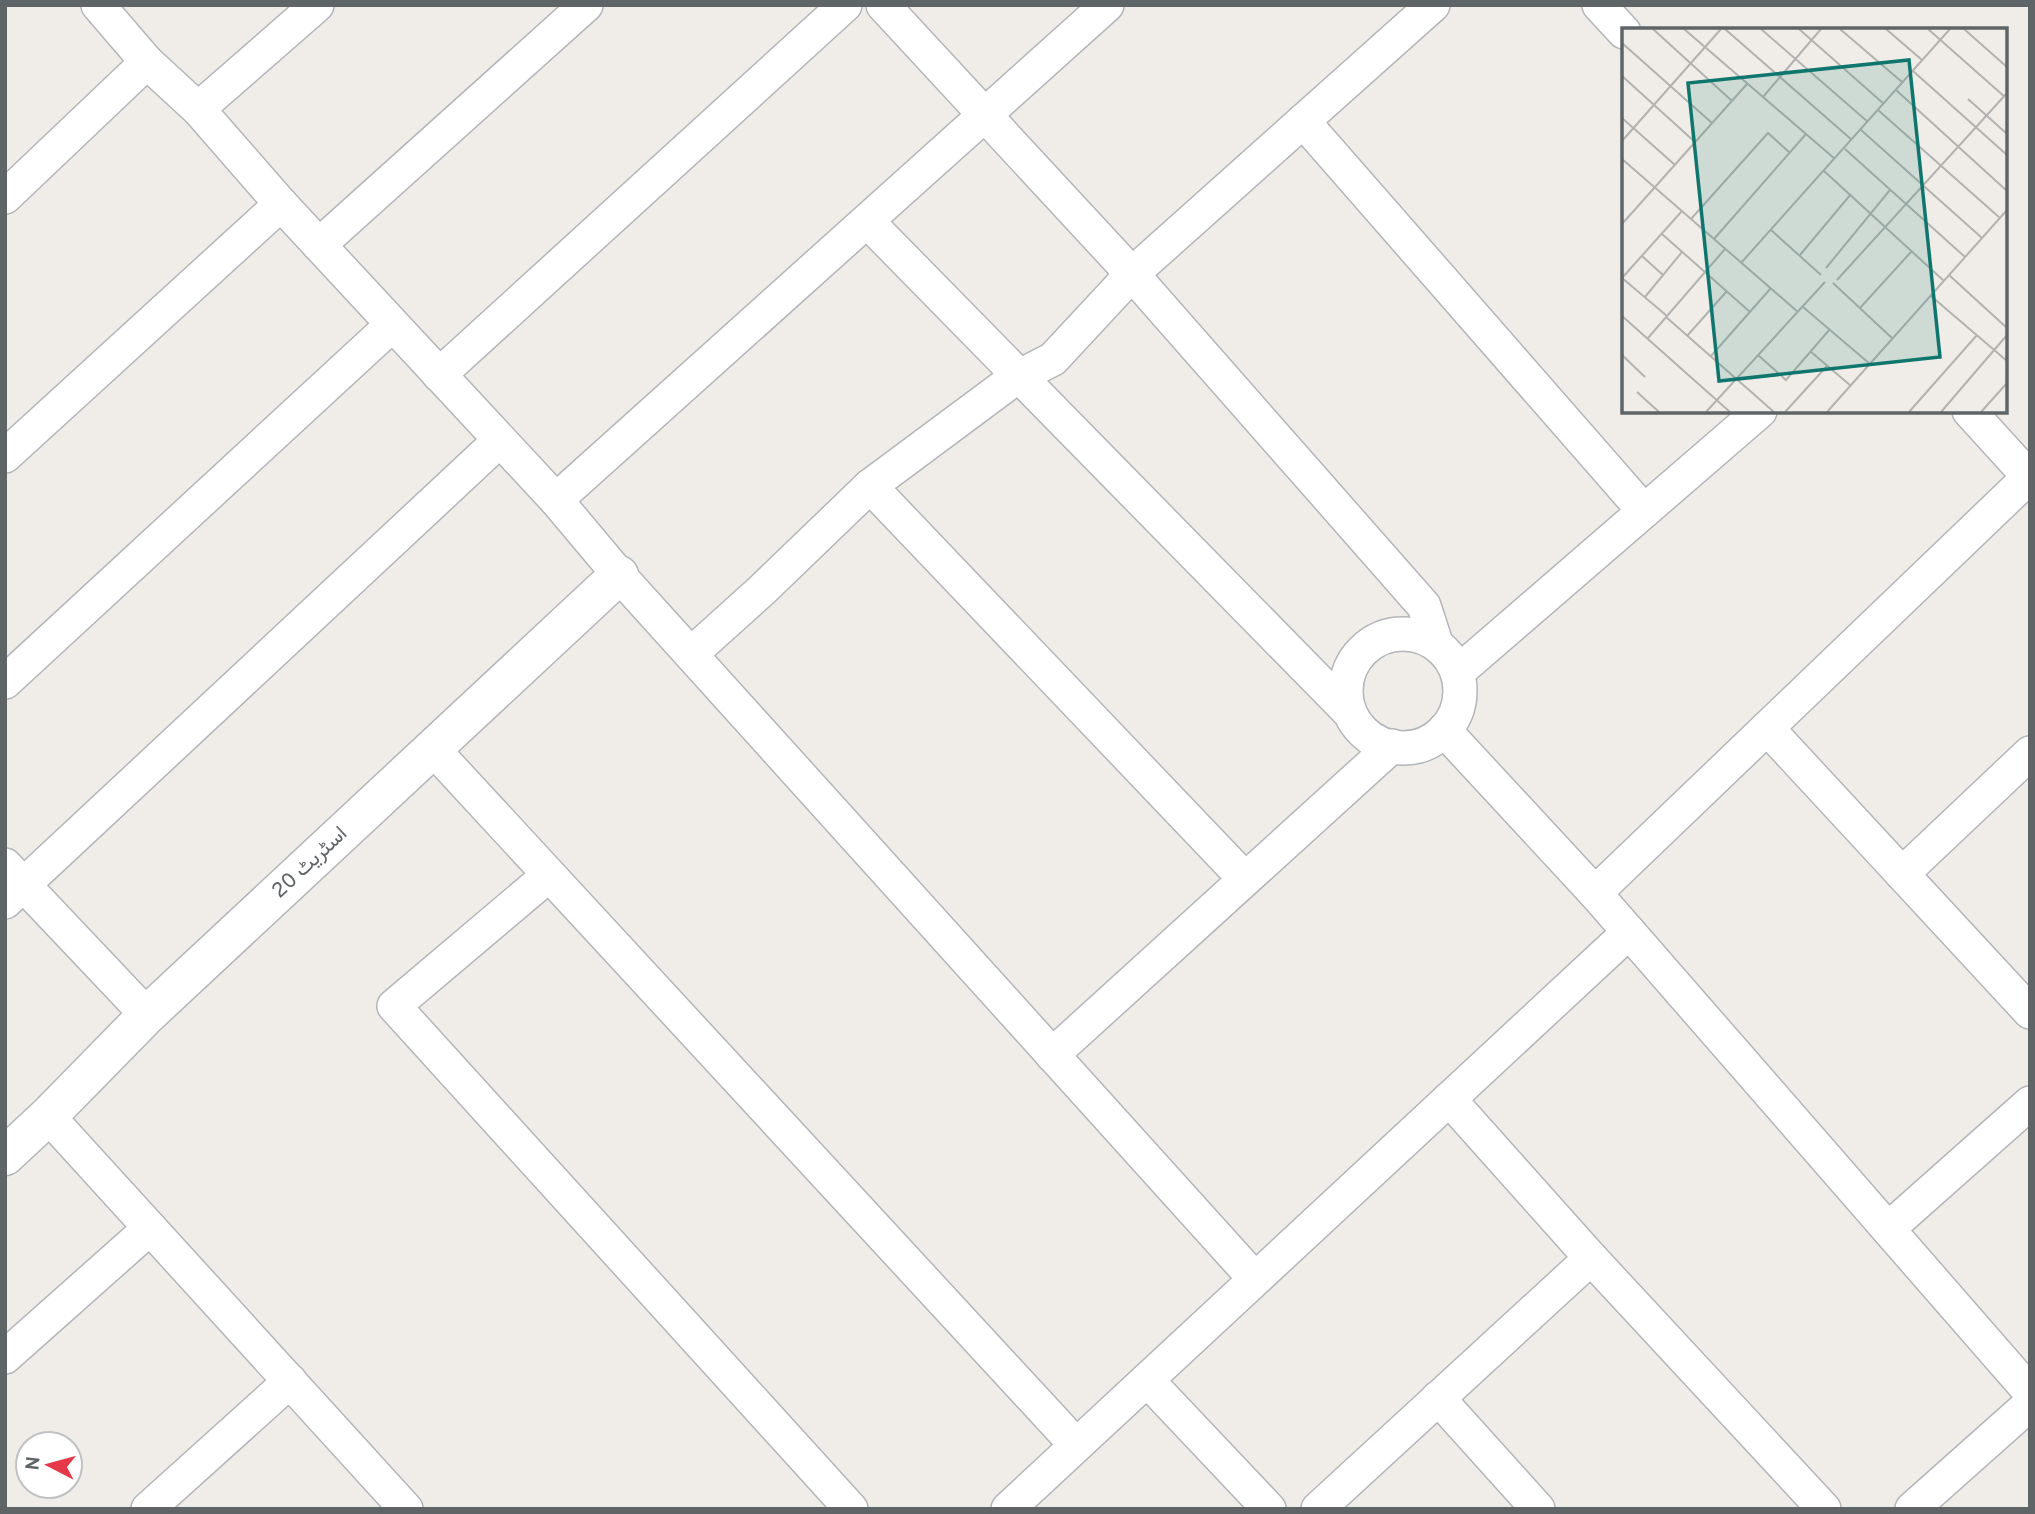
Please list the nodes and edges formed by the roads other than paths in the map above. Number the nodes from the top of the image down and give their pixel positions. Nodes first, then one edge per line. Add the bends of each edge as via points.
1 (98, 5) edge
2 (317, 5) edge
3 (586, 5) edge
4 (845, 5) edge
5 (883, 5) edge
6 (1107, 5) edge
7 (1433, 5) edge
8 (147, 62) junction
9 (198, 110) junction
10 (984, 116) junction
11 (1303, 121) junction
12 (5, 197) edge
13 (281, 204) junction
14 (867, 221) junction
15 (319, 245) junction
16 (1132, 274) junction
17 (393, 325) junction
18 (439, 375) junction
19 (1020, 376) junction
20 (1757, 413) edge
21 (1971, 413) edge
22 (499, 441) junction
23 (5, 456) edge
24 (2029, 478) edge
25 (870, 486) junction
26 (556, 500) junction
27 (1644, 512) junction
28 (619, 575) junction
29 (1436, 643) junction
30 (691, 654) junction
31 (1458, 672) junction
32 (5, 682) edge
33 (1348, 711) junction
34 (1767, 728) junction
35 (1444, 730) junction
36 (1392, 746) junction
37 (433, 749) junction
38 (2024, 771) edge
39 (1902, 874) junction
40 (549, 875) junction
41 (1245, 879) junction
42 (12, 884) edge
43 (1595, 893) junction
44 (1629, 932) junction
45 (2030, 1012) edge
46 (147, 1016) junction
47 (1052, 1055) junction
48 (1449, 1099) junction
49 (2030, 1103) edge
50 (48, 1116) junction
51 (5, 1156) edge
52 (150, 1228) junction
53 (1888, 1230) junction
54 (1591, 1258) junction
55 (1255, 1279) junction
56 (5, 1357) edge
57 (1147, 1380) junction
58 (290, 1381) junction
59 (2030, 1392) edge
60 (1438, 1398) junction
61 (2030, 1404) edge
62 (1076, 1445) junction
63 (402, 1507) edge
64 (148, 1509) edge
65 (851, 1509) edge
66 (1008, 1509) edge
67 (1269, 1509) edge
68 (1318, 1509) edge
69 (1538, 1509) edge
70 (1824, 1509) edge
71 (1912, 1509) edge

1 - 8 street
2 - 9 street
3 - 15 street
4 - 18 street
5 - 10 street
6 - 10 street
7 - 11 street
8 - 9 street
8 - 12 street
9 - 13 street
10 - 14 street
10 - 16 street
11 - 16 street
11 - 27 street
13 - 15 street
13 - 23 street
14 - 19 street
14 - 26 street
15 - 17 street
16 - 19 street via 1053,359
16 - 29 street via 1424,606
17 - 18 street
17 - 32 street
18 - 22 street
19 - 25 street
19 - 33 street
20 - 27 street
21 - 24 street
22 - 26 street
22 - 42 street
24 - 34 street
25 - 30 street
25 - 41 street
26 - 28 street
27 - 31 street
28 - 30 street
28 - 37 street, اسٹریٹ 20
29 - 31 street
29 - 33 street via 1401,633 1367,645 1347,675
30 - 47 street
31 - 35 street via 1459,708
33 - 36 street via 1370,740
34 - 39 street
34 - 43 street
35 - 36 street via 1439,738 1405,750
35 - 43 street
36 - 41 street
37 - 40 street
37 - 46 street, اسٹریٹ 20
38 - 39 street
39 - 45 street
40 - 62 street
40 - 65 street via 394,1006
41 - 47 street
42 - 46 street
43 - 44 street
44 - 48 street
44 - 53 street
46 - 50 street, اسٹریٹ 20
47 - 55 street
48 - 54 street
48 - 55 street
49 - 53 street
50 - 51 street, اسٹریٹ 20
50 - 52 street
52 - 56 street
52 - 58 street
53 - 59 street
54 - 60 street
54 - 70 street
55 - 57 street
57 - 62 street
57 - 67 street
58 - 63 street
58 - 64 street
60 - 68 street
60 - 69 street
61 - 71 street
62 - 66 street

